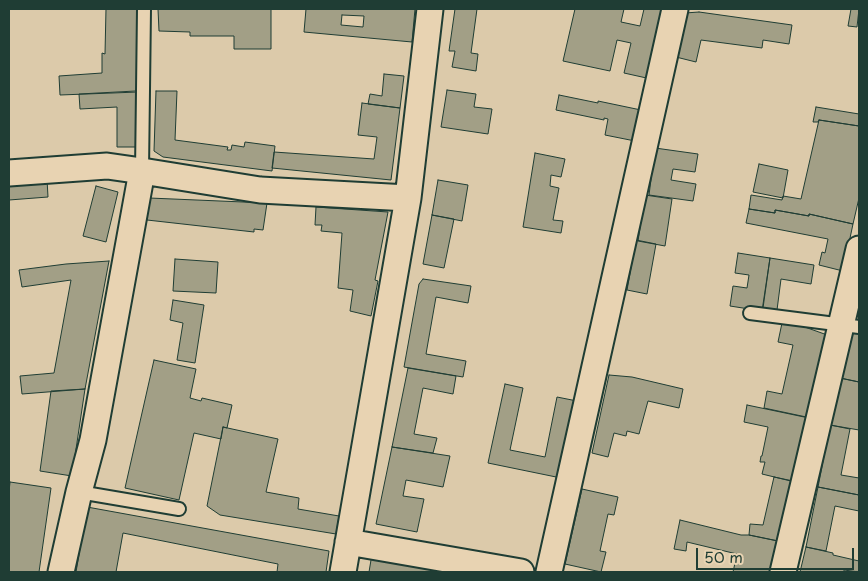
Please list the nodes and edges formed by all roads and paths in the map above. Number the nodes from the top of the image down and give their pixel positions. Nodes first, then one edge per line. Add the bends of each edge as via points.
1 (144, 9) edge
2 (430, 9) edge
3 (675, 9) edge
4 (142, 171) junction
5 (9, 173) edge
6 (408, 198) junction
7 (859, 249) edge
8 (750, 313) dead end
9 (850, 326) edge
10 (79, 492) junction
11 (179, 509) dead end
12 (348, 542) junction
13 (61, 572) edge
14 (343, 572) edge
15 (521, 572) edge
16 (549, 572) edge
17 (783, 572) edge

1 - 4 lane
2 - 6 street
3 - 16 street
4 - 5 street via 107,166
4 - 6 street via 260,190
4 - 10 street via 93,440
6 - 12 street
7 - 9 street
8 - 9 lane
9 - 17 street
10 - 11 lane
10 - 13 street
12 - 14 street
12 - 15 street

